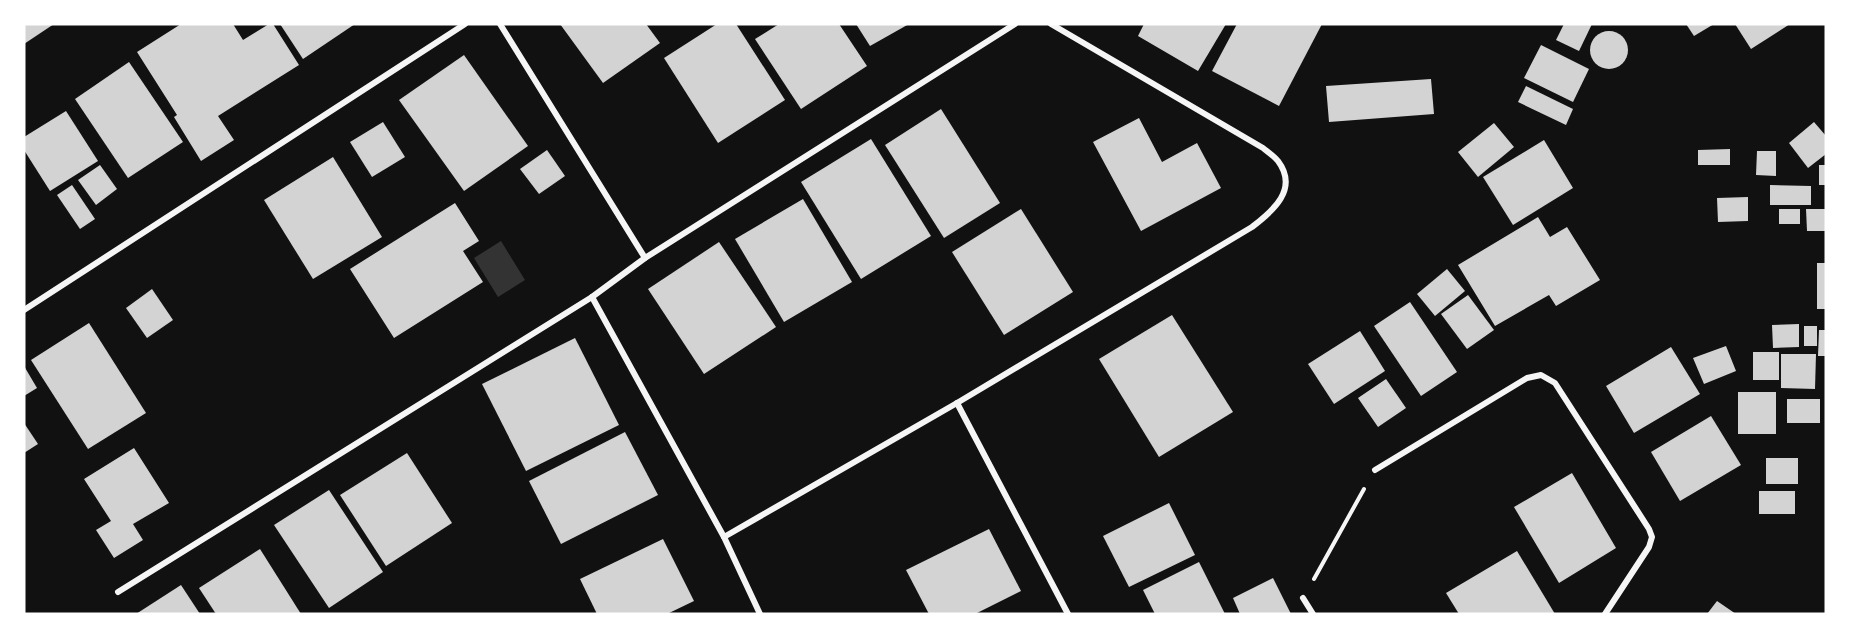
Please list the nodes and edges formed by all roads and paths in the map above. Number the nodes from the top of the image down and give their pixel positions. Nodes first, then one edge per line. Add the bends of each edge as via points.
1 (465, 24) edge
2 (500, 24) edge
3 (1015, 24) edge
4 (1051, 24) edge
5 (645, 258) junction
6 (592, 297) junction
7 (24, 310) edge
8 (957, 403) junction
9 (1375, 470) joint
10 (724, 537) junction
11 (118, 592) dead end
12 (1303, 598) joint
13 (760, 614) edge
14 (1068, 614) edge
15 (1313, 614) edge
16 (1605, 614) edge

1 - 7 street
2 - 5 street
3 - 5 street
4 - 8 street via 1263,148 1277,160 1284,173 1285,193 1273,211 1252,227
5 - 6 street
6 - 10 street
6 - 11 street
8 - 10 street
8 - 14 street
9 - 12 path
9 - 16 street via 1527,378 1541,375 1555,383 1652,537
10 - 13 street
12 - 15 street

